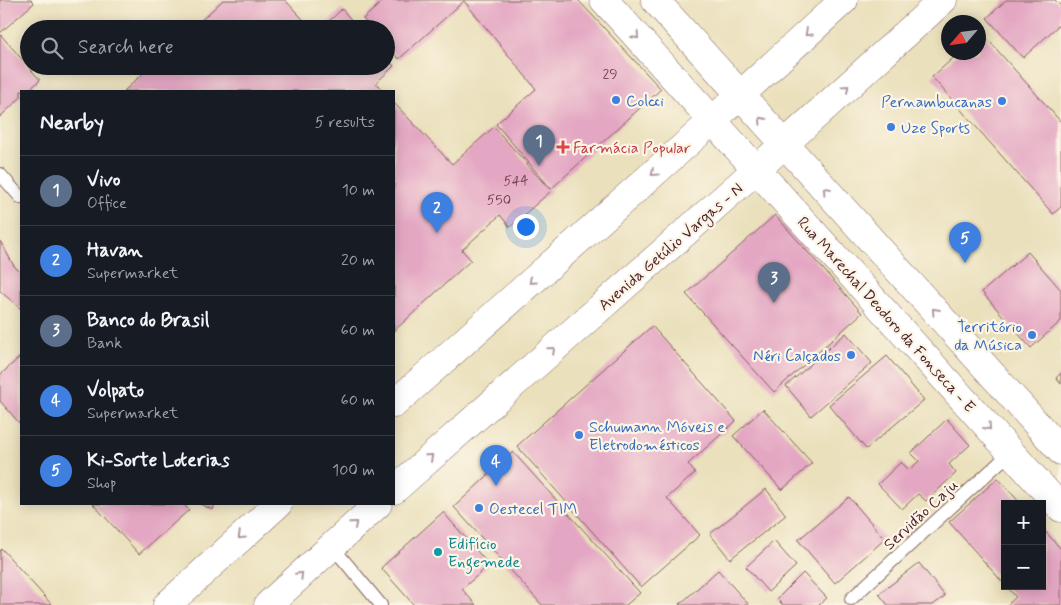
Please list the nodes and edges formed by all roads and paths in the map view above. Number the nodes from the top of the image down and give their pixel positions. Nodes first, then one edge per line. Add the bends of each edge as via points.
1 (604, 0) edge
2 (655, 0) edge
3 (844, 0) edge
4 (943, 0) edge
5 (740, 95) junction
6 (712, 121) junction
7 (784, 144) junction
8 (756, 169) junction
9 (0, 174) edge
10 (20, 197) edge
11 (395, 403) edge
12 (1061, 451) edge
13 (1011, 452) junction
14 (395, 489) edge
15 (277, 505) edge
16 (377, 505) edge
17 (1061, 508) edge
18 (331, 545) junction
19 (850, 599) dead end
20 (167, 605) edge
21 (268, 605) edge
22 (381, 605) edge

1 -> 6 street, Rua Marechal Deodoro da Fonseca - E
2 - 5 street
3 -> 5 street
7 -> 4 street, Avenida Getúlio Vargas - N
5 - 6 street
7 -> 5 street
6 - 8 street, Rua Marechal Deodoro da Fonseca - E
6 -> 11 street
7 - 8 street, Avenida Getúlio Vargas - N
12 -> 7 street
8 -> 13 street, Rua Marechal Deodoro da Fonseca - E
14 -> 8 street, Avenida Getúlio Vargas - N
9 - 10 lane
13 - 17 street, Rua Marechal Deodoro da Fonseca - E
13 - 19 lane, Servidão Caju
15 -> 20 street
18 -> 16 street
21 -> 18 street
18 - 22 lane

